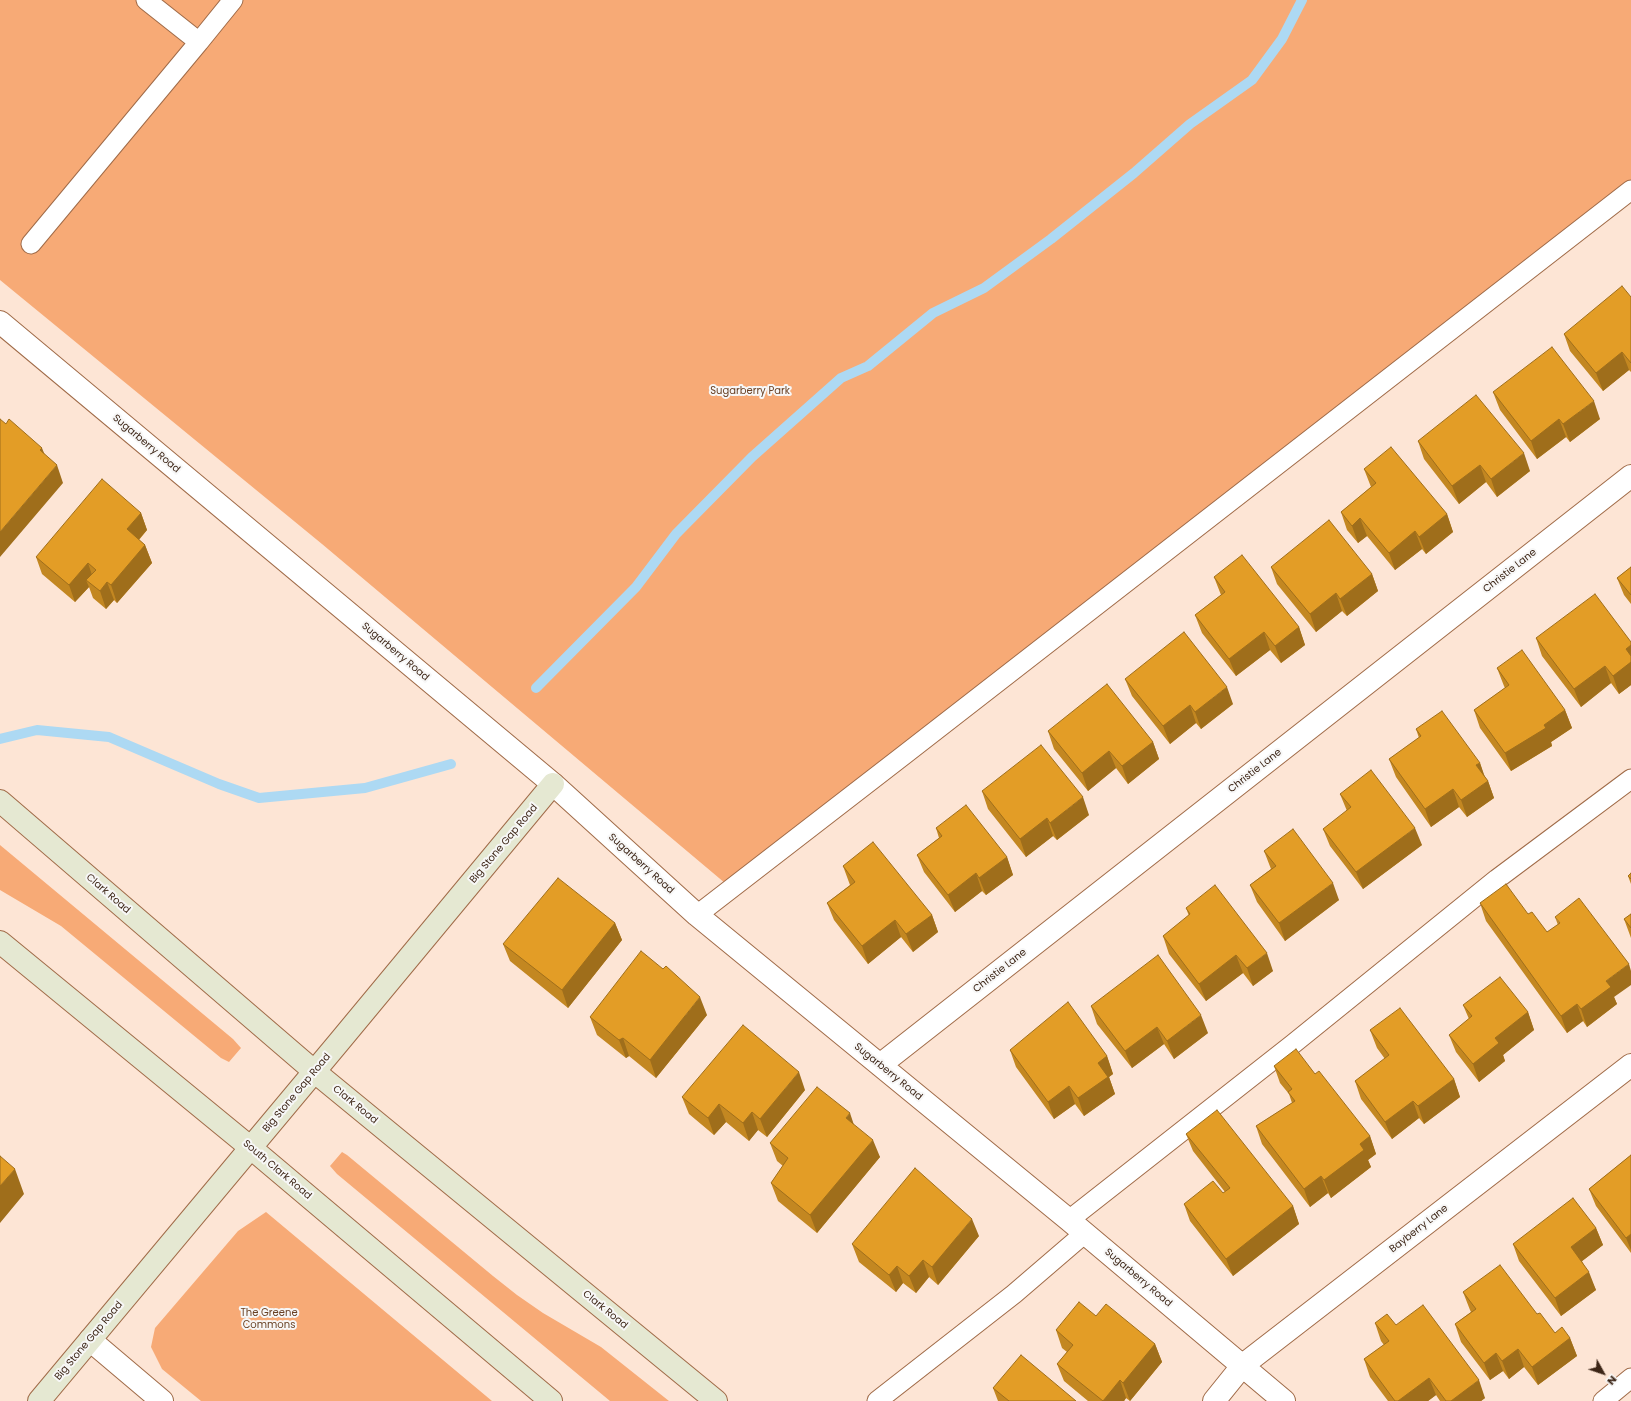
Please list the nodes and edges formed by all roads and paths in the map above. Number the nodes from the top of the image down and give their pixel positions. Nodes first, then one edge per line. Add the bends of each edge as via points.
1 (146, 0) edge
2 (233, 0) edge
3 (199, 42) junction
4 (1631, 190) edge
5 (31, 244) dead end
6 (0, 322) edge
7 (1631, 476) edge
8 (1631, 779) edge
9 (553, 784) junction
10 (0, 801) edge
11 (697, 915) junction
12 (0, 942) edge
13 (880, 1065) junction
14 (1631, 1065) edge
15 (315, 1072) junction
16 (251, 1148) junction
17 (1077, 1227) junction
18 (90, 1340) junction
19 (1242, 1365) junction
20 (1631, 1378) edge
21 (39, 1401) edge
22 (162, 1401) edge
23 (551, 1401) edge
24 (716, 1401) edge
25 (877, 1401) edge
26 (1214, 1401) edge
27 (1284, 1401) edge
28 (1603, 1401) edge

1 - 3 lane
2 - 3 lane
3 - 5 lane
4 - 11 lane
6 - 9 street, Sugarberry Road
7 - 13 street, Christie Lane
8 - 17 lane via 1498,879 1293,1044
9 - 11 street, Sugarberry Road
9 - 15 main road, Big Stone Gap Road
10 - 15 main road, Clark Road
11 - 13 street, Sugarberry Road
12 - 16 main road, South Clark Road
13 - 17 street, Sugarberry Road
14 - 19 street, Bayberry Lane
15 - 16 main road, Big Stone Gap Road
15 - 24 main road, Clark Road
16 - 18 main road, Big Stone Gap Road
16 - 23 main road, South Clark Road
17 - 19 street, Sugarberry Road
17 - 25 lane via 1014,1294
18 - 21 main road, Big Stone Gap Road
18 - 22 street
19 - 26 street, Bayberry Lane
19 - 27 street, Sugarberry Road
20 - 28 lane

